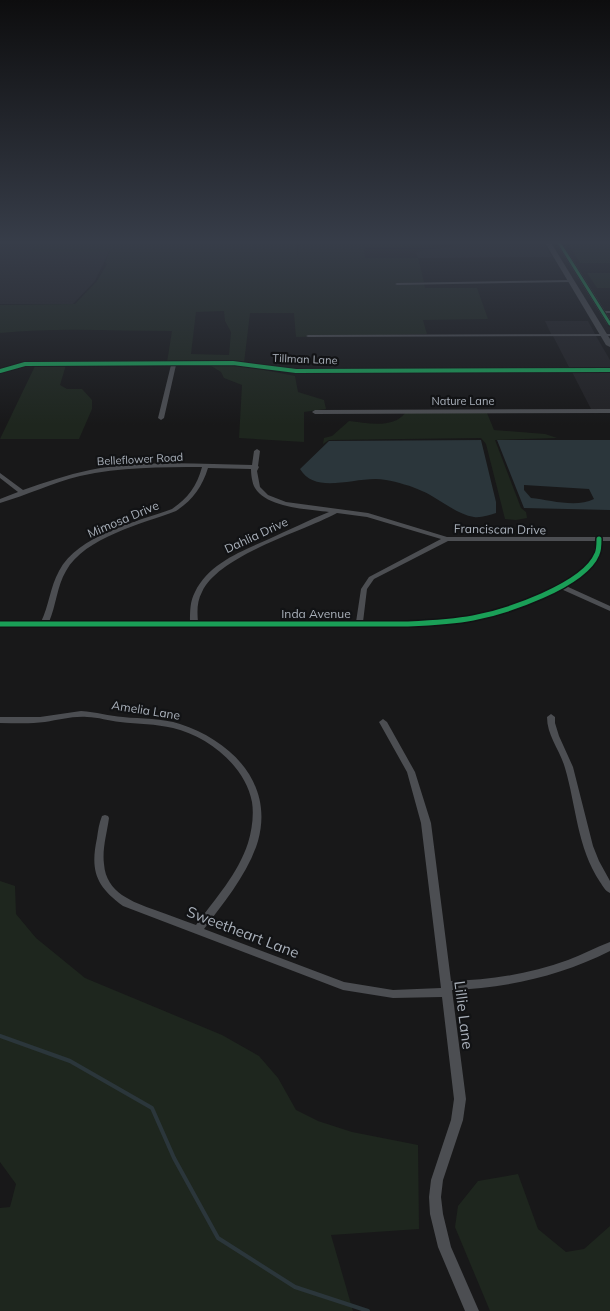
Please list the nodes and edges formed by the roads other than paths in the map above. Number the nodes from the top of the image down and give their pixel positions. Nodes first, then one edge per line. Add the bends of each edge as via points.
1 (585, 302) edge
2 (596, 302) edge
3 (602, 312) junction
4 (610, 312) edge
5 (610, 324) edge
6 (607, 335) edge
7 (308, 336) dead end
8 (610, 345) edge
9 (174, 363) junction
10 (0, 370) edge
11 (610, 370) edge
12 (610, 411) edge
13 (315, 412) dead end
14 (161, 418) dead end
15 (257, 450) dead end
16 (205, 467) junction
17 (256, 467) junction
18 (0, 475) edge
19 (23, 493) junction
20 (0, 501) edge
21 (335, 511) junction
22 (447, 539) junction
23 (610, 539) edge
24 (599, 540) junction
25 (560, 586) junction
26 (610, 609) edge
27 (194, 623) junction
28 (359, 623) junction
29 (0, 624) edge
30 (44, 624) junction
31 (551, 717) dead end
32 (0, 720) edge
33 (383, 722) dead end
34 (105, 818) dead end
35 (610, 889) edge
36 (197, 931) junction
37 (610, 946) edge
38 (446, 989) junction
39 (472, 1311) edge

1 - 6 main road
2 - 3 main road
3 - 4 street
3 - 5 main road
6 - 7 street
6 - 8 main road
9 - 10 street, Tillman Lane via 25,364
9 - 11 street, Tillman Lane via 238,364 296,371
9 - 14 street
12 - 13 street, Nature Lane
15 - 17 street, Franciscan Drive
16 - 17 street, Belleflower Road
16 - 19 street, Belleflower Road via 101,470
16 - 30 street, Mimosa Drive via 196,493 182,505 90,544 70,559 57,582
17 - 21 street, Franciscan Drive via 255,482 266,496 298,507
18 - 19 street
19 - 20 street, Belleflower Road
21 - 22 street, Franciscan Drive via 376,517
21 - 27 street, Dahlia Drive via 222,564 198,592 193,606
22 - 24 street, Franciscan Drive
22 - 28 street via 371,578 364,590
23 - 24 street, Franciscan Drive
24 - 25 street, Inda Avenue via 601,548 592,563
25 - 26 street
25 - 28 street, Inda Avenue via 512,608 475,618 424,623
27 - 28 street, Inda Avenue
27 - 30 street, Inda Avenue
29 - 30 street, Inda Avenue
31 - 35 street via 550,725 569,767 592,857
32 - 36 street, Amelia Lane via 86,714 161,723 203,736 236,761 249,779 255,795 258,811 256,830 244,862
33 - 38 street, Lillie Lane via 408,764 422,805
34 - 36 street, Sweetheart Lane via 98,866 108,888 132,906
36 - 38 street, Sweetheart Lane via 343,986 393,994
37 - 38 street, Sweetheart Lane via 575,962 529,975
38 - 39 street, Lillie Lane via 460,1107 437,1181 435,1203 443,1244

